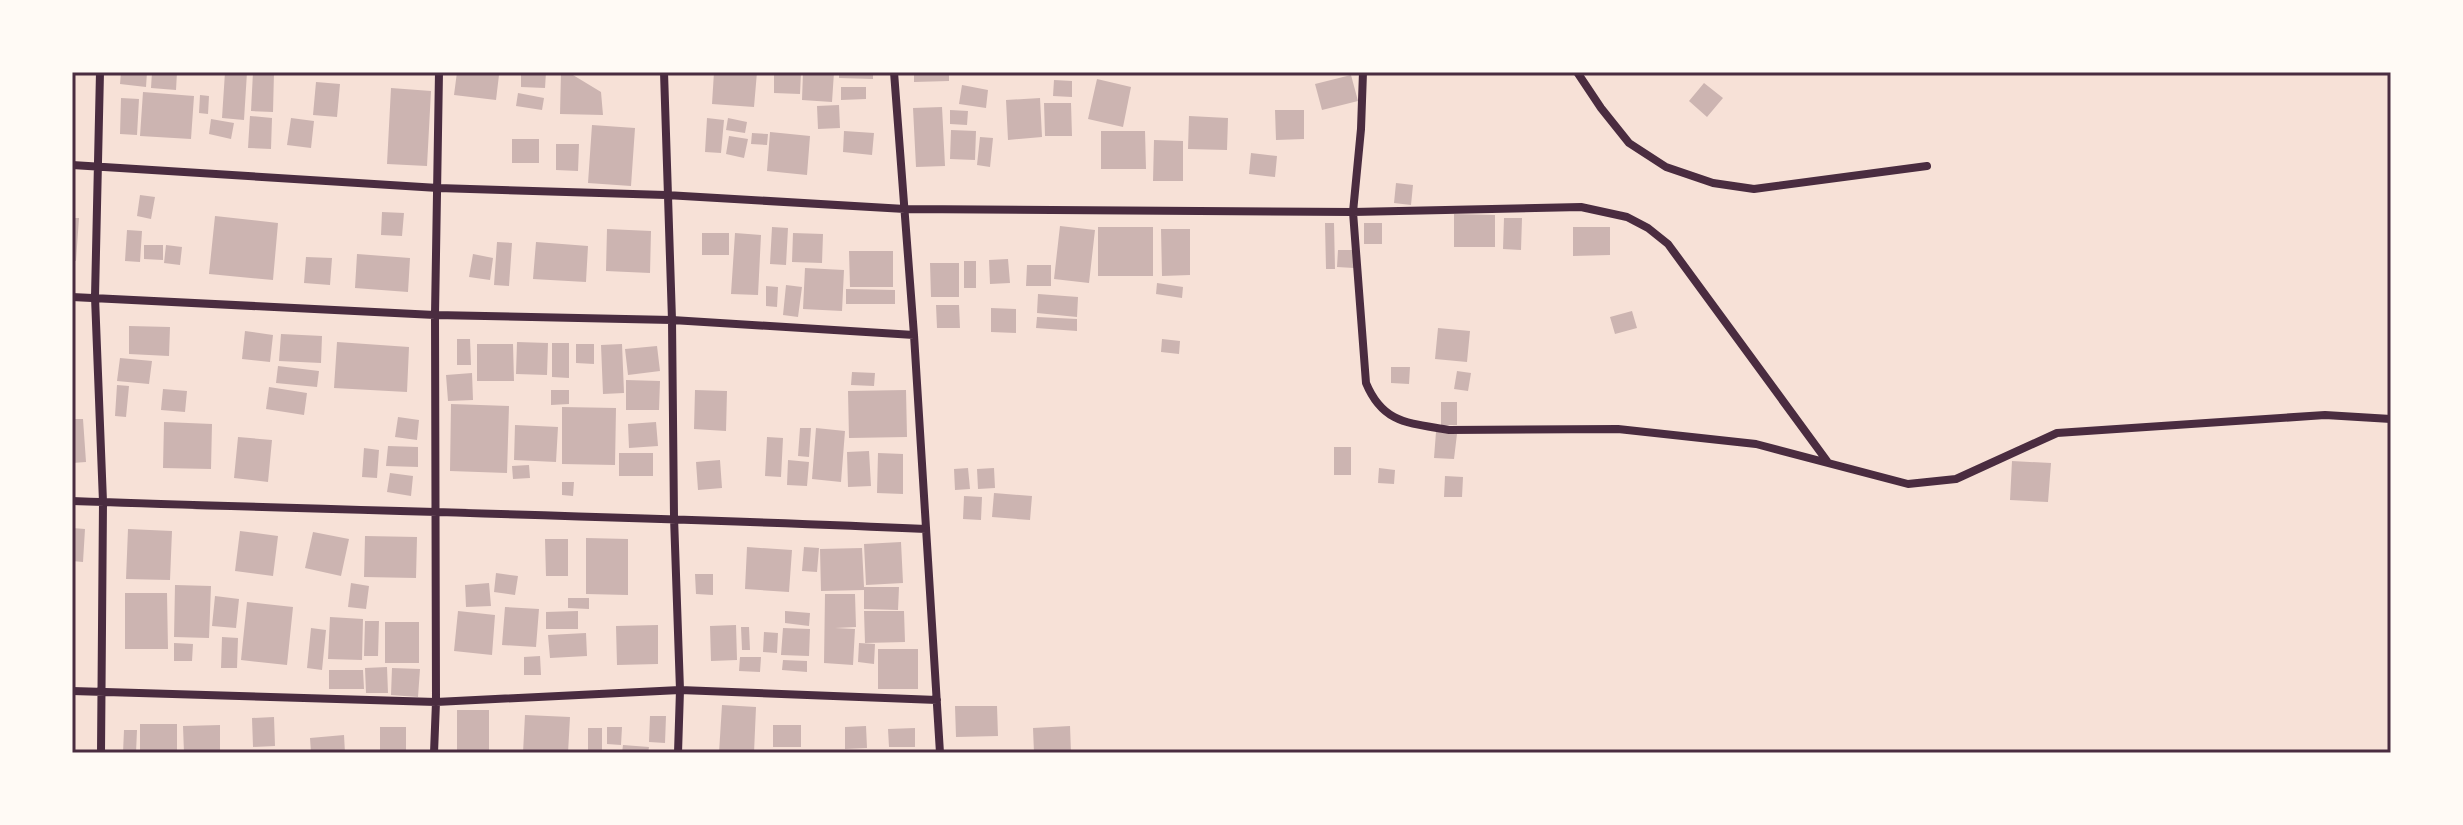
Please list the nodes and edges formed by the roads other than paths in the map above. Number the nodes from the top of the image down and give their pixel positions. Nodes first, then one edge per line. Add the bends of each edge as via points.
1 (100, 72) edge
2 (439, 72) edge
3 (664, 72) edge
4 (894, 72) edge
5 (1363, 72) edge
6 (1577, 72) edge
7 (72, 165) edge
8 (99, 165) junction
9 (1927, 166) dead end
10 (438, 188) junction
11 (666, 195) junction
12 (905, 209) junction
13 (1353, 212) junction
14 (72, 297) edge
15 (95, 297) junction
16 (435, 315) junction
17 (672, 320) junction
18 (914, 335) junction
19 (2391, 419) edge
20 (1827, 461) junction
21 (72, 501) edge
22 (103, 502) junction
23 (435, 513) junction
24 (674, 517) junction
25 (926, 529) junction
26 (102, 690) junction
27 (680, 690) junction
28 (72, 691) edge
29 (937, 700) junction
30 (436, 702) junction
31 (101, 753) edge
32 (434, 753) edge
33 (678, 753) edge
34 (940, 753) edge

1 - 8 street
2 - 10 street
3 - 11 street
4 - 12 street
5 - 13 street
6 - 9 street via 1629,143 1666,167 1713,183 1754,189
7 - 8 street
8 - 10 street
8 - 15 street
10 - 11 street
10 - 16 street
11 - 12 street
11 - 17 street
12 - 13 street
12 - 18 street
13 - 20 street via 1581,207 1627,217 1648,228 1668,244
13 - 20 street via 1366,383 1373,401 1395,418 1449,430 1618,429 1756,444
14 - 15 street
15 - 16 street
15 - 22 street
16 - 17 street
16 - 23 street
17 - 18 street
17 - 24 street
18 - 25 street
19 - 20 street via 2325,415 2057,433 1956,479 1908,484
21 - 22 street
22 - 23 street
22 - 26 street
23 - 24 street
23 - 30 street
24 - 25 street
24 - 27 street
25 - 29 street
26 - 28 street
26 - 30 street
26 - 31 street
27 - 29 street
27 - 30 street
27 - 33 street
29 - 34 street
30 - 32 street

